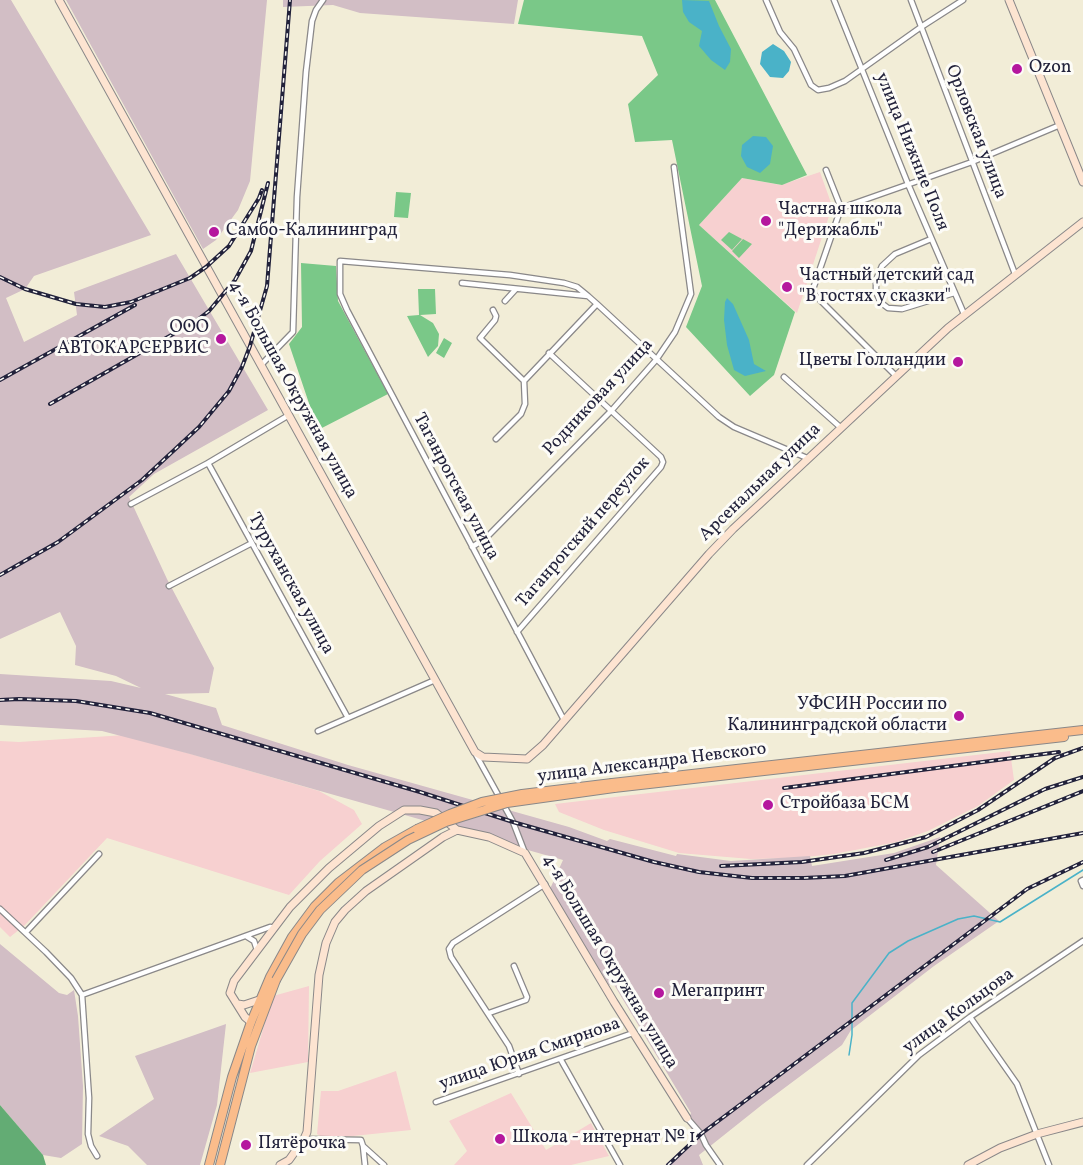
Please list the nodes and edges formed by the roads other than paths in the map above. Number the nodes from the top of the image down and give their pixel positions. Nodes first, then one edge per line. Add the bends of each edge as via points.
1 (59, 0) edge
2 (323, 0) edge
3 (766, 0) edge
4 (834, 0) edge
5 (910, 0) edge
6 (963, 0) edge
7 (1009, 0) edge
8 (921, 27) junction
9 (863, 68) junction
10 (1060, 125) junction
11 (972, 162) junction
12 (674, 167) dead end
13 (826, 170) dead end
14 (1083, 182) edge
15 (908, 184) junction
16 (841, 208) junction
17 (1083, 222) edge
18 (931, 239) junction
19 (1015, 274) junction
20 (462, 283) dead end
21 (516, 289) junction
22 (954, 293) junction
23 (588, 296) junction
24 (505, 301) dead end
25 (597, 304) junction
26 (493, 310) dead end
27 (964, 314) junction
28 (549, 353) junction
29 (656, 360) junction
30 (261, 365) junction
31 (895, 375) junction
32 (784, 377) dead end
33 (524, 381) junction
34 (612, 410) junction
35 (289, 415) junction
36 (840, 427) junction
37 (496, 439) dead end
38 (807, 458) junction
39 (208, 463) junction
40 (131, 504) dead end
41 (252, 543) junction
42 (472, 548) junction
43 (169, 586) dead end
44 (517, 632) junction
45 (435, 680) junction
46 (348, 718) junction
47 (564, 720) junction
48 (1083, 730) edge
49 (318, 731) dead end
50 (1083, 735) edge
51 (475, 752) junction
52 (613, 785) junction
53 (454, 832) junction
54 (525, 853) junction
55 (99, 854) dead end
56 (545, 884) junction
57 (0, 909) edge
58 (274, 928) junction
59 (26, 932) junction
60 (246, 936) junction
61 (1083, 942) edge
62 (256, 953) junction
63 (514, 966) dead end
64 (273, 978) junction
65 (82, 995) junction
66 (262, 999) junction
67 (238, 1005) junction
68 (489, 1013) junction
69 (970, 1017) junction
70 (251, 1022) junction
71 (633, 1033) junction
72 (561, 1060) junction
73 (519, 1074) junction
74 (436, 1102) dead end
75 (687, 1118) joint
76 (1083, 1122) edge
77 (1037, 1134) junction
78 (304, 1139) junction
79 (363, 1146) junction
80 (97, 1156) dead end
81 (209, 1165) edge
82 (220, 1165) edge
83 (280, 1165) edge
84 (365, 1165) edge
85 (384, 1165) edge
86 (620, 1165) edge
87 (720, 1165) edge
88 (807, 1165) edge
89 (968, 1165) edge
90 (1049, 1165) edge

1 - 30 street, 4-я Большая Окружная улица
2 - 30 street via 312,21 306,72 293,332
3 - 9 street via 813,89 829,88
4 - 9 street, улица Нижние Поля
5 - 8 street, Орловская улица
6 - 8 street
7 - 10 street
8 - 9 street
8 - 11 street, Орловская улица
9 - 15 street, улица Нижние Поля
10 - 11 street
10 - 14 street
11 - 15 street
11 - 19 street, Орловская улица
12 - 29 street, Родниковая улица via 691,294 675,332
13 - 16 street
15 - 16 street
15 - 18 street, улица Нижние Поля
16 - 31 street via 813,289 818,299
17 - 19 street, Арсенальная улица
18 - 22 street, улица Нижние Поля
18 - 22 street via 895,254 882,266 876,280 880,302 888,308 902,309
19 - 27 street, Арсенальная улица
20 - 21 street
21 - 23 street
21 - 24 street
22 - 27 street, улица Нижние Поля
23 - 25 street
23 - 42 street, Таганрогская улица via 570,285 542,280 340,261 340,294 347,310
25 - 28 street
25 - 29 street
26 - 33 street via 495,320 480,338
27 - 31 street, Арсенальная улица
28 - 33 street
28 - 34 street, Таганрогский переулок
29 - 34 street, Родниковая улица
29 - 38 street via 726,422
30 - 35 street, 4-я Большая Окружная улица
31 - 36 street, Арсенальная улица
32 - 36 street
33 - 37 street via 525,405 521,414
34 - 42 street, Родниковая улица
34 - 44 street, Таганрогский переулок via 661,457 661,467
35 - 39 street
35 - 45 street, 4-я Большая Окружная улица
36 - 38 street, Арсенальная улица
38 - 47 street, Арсенальная улица via 709,554
39 - 40 street
39 - 41 street, Туруханская улица
41 - 43 street
41 - 46 street, Туруханская улица
42 - 44 street, Таганрогская улица
44 - 47 street, Таганрогская улица
45 - 46 street
45 - 51 street, 4-я Большая Окружная улица
46 - 49 street
47 - 51 street, Арсенальная улица via 527,759 483,757
48 - 52 main road, улица Александра Невского
50 - 52 main road
51 - 54 street, 4-я Большая Окружная улица
52 - 64 main road, улица Александра Невского, bridge via 482,802 393,842 345,877 315,906 292,937
53 - 54 street, 4-я Большая Окружная улица via 489,837
53 - 58 street via 427,811 399,812 361,839 299,897
53 - 78 street via 366,891 345,910 330,933 319,975
54 - 56 street, 4-я Большая Окружная улица
55 - 59 street
56 - 68 street via 449,949
56 - 71 street, 4-я Большая Окружная улица
57 - 59 street
58 - 60 street
58 - 62 street
59 - 65 street via 71,978
60 - 62 street via 257,945
60 - 65 street
61 - 69 street, улица Кольцова
62 - 67 street via 231,988
63 - 68 street via 526,1000
64 - 66 main road
64 - 82 main road
65 - 80 street via 88,1134
66 - 67 street
66 - 70 main road
67 - 70 street
68 - 73 street via 509,1046
69 - 77 street via 1017,1084
69 - 88 street, улица Кольцова via 919,1055
70 - 81 main road
71 - 72 street, улица Юрия Смирнова
71 - 75 street, 4-я Большая Окружная улица
72 - 73 street, улица Юрия Смирнова
72 - 86 street
73 - 74 street, улица Юрия Смирнова
75 - 87 street
76 - 77 street
77 - 89 street
77 - 90 street
78 - 79 street via 361,1140
78 - 83 street via 289,1160
79 - 84 street
79 - 85 street

